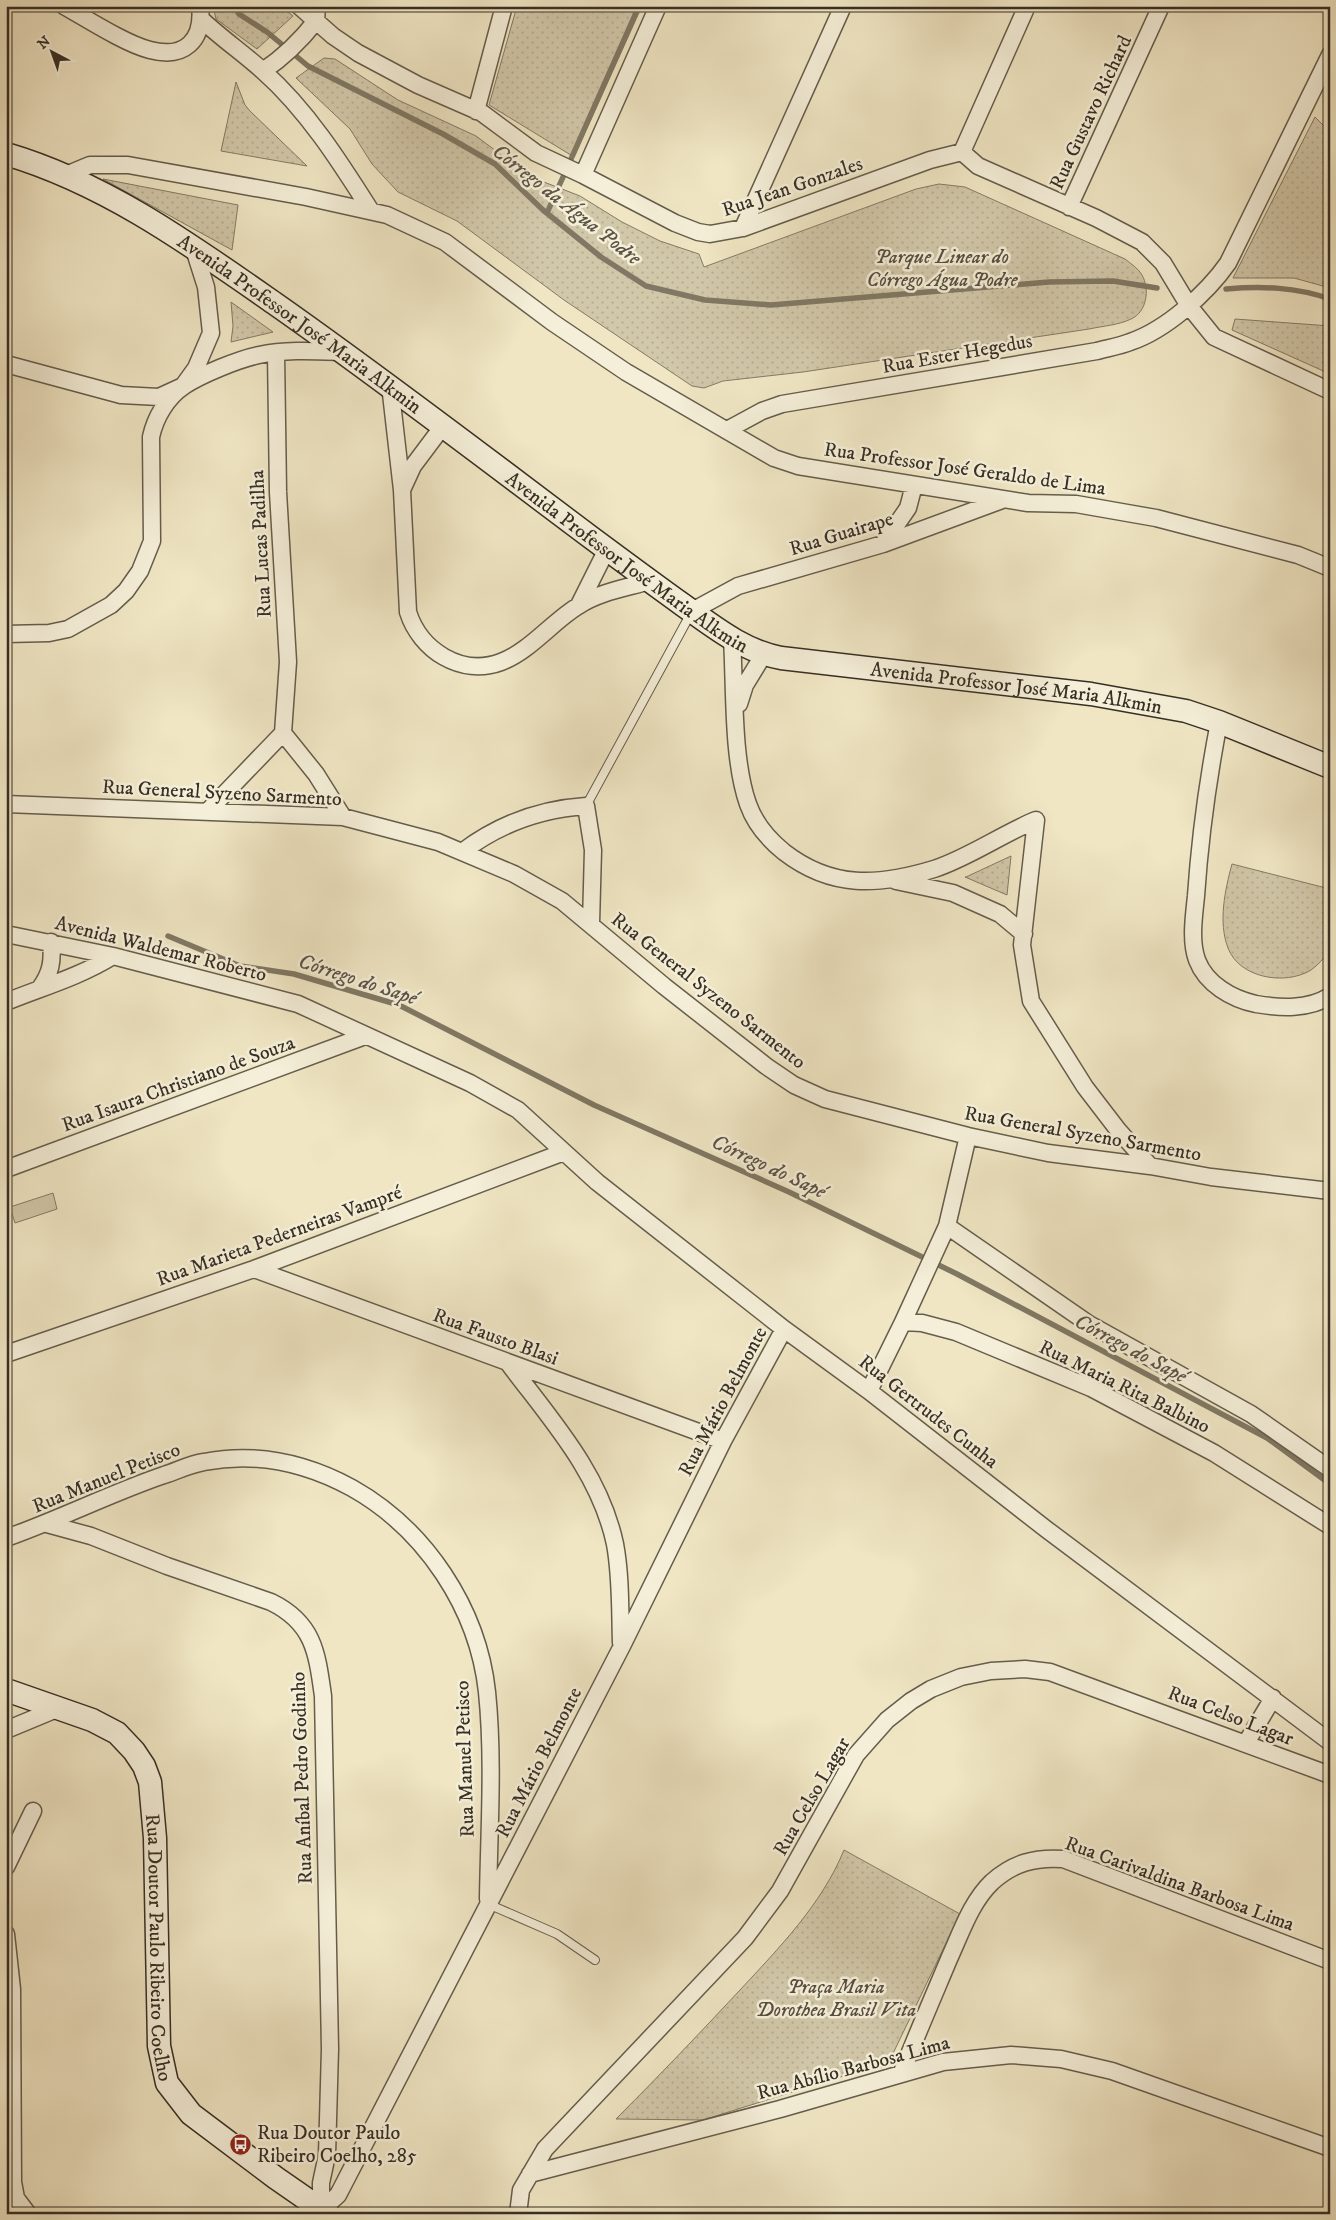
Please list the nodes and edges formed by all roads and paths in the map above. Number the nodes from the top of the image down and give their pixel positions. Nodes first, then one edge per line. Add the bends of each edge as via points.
1 (64, 6) edge
2 (299, 6) edge
3 (504, 6) edge
4 (658, 6) edge
5 (843, 6) edge
6 (1026, 6) edge
7 (1161, 6) edge
8 (201, 13) edge
9 (317, 13) edge
10 (1330, 55) edge
11 (270, 67) junction
12 (476, 111) junction
13 (962, 152) junction
14 (6, 154) edge
15 (578, 172) junction
16 (66, 175) junction
17 (1069, 207) junction
18 (371, 211) junction
19 (743, 228) junction
20 (193, 246) junction
21 (1188, 306) junction
22 (344, 352) junction
23 (276, 353) junction
24 (6, 364) edge
25 (390, 385) junction
26 (184, 386) junction
27 (1330, 391) edge
28 (443, 426) junction
29 (728, 430) junction
30 (914, 485) junction
31 (402, 490) junction
32 (1004, 499) junction
33 (883, 544) junction
34 (607, 549) junction
35 (1330, 568) edge
36 (650, 581) junction
37 (578, 605) junction
38 (692, 611) junction
39 (6, 634) edge
40 (732, 639) junction
41 (764, 654) junction
42 (735, 715) junction
43 (1219, 722) junction
44 (283, 733) junction
45 (1330, 767) edge
46 (6, 804) edge
47 (586, 806) junction
48 (207, 812) junction
49 (343, 817) junction
50 (462, 852) junction
51 (889, 879) junction
52 (591, 923) junction
53 (6, 934) edge
54 (1024, 934) junction
55 (51, 942) junction
56 (113, 956) junction
57 (40, 988) junction
58 (1330, 996) edge
59 (6, 1002) edge
60 (365, 1036) junction
61 (968, 1136) junction
62 (564, 1152) junction
63 (1150, 1166) junction
64 (6, 1169) edge
65 (1327, 1189) edge
66 (947, 1226) junction
67 (254, 1270) junction
68 (903, 1322) junction
69 (784, 1329) junction
70 (6, 1354) edge
71 (509, 1364) junction
72 (869, 1391) junction
73 (723, 1441) junction
74 (1330, 1468) edge
75 (47, 1524) junction
76 (1330, 1526) edge
77 (6, 1538) edge
78 (622, 1646) junction
79 (6, 1690) edge
80 (1273, 1698) junction
81 (59, 1708) junction
82 (6, 1730) edge
83 (1330, 1742) edge
84 (1246, 1743) junction
85 (1330, 1775) edge
86 (33, 1811) dead end
87 (6, 1867) edge
88 (488, 1904) junction
89 (6, 1934) edge
90 (596, 1960) dead end
91 (1330, 1961) edge
92 (902, 2072) junction
93 (1330, 2148) edge
94 (530, 2174) junction
95 (11, 2203) edge
96 (322, 2212) edge
97 (28, 2214) edge
98 (518, 2214) edge

1 - 8 street via 149,50 173,53 196,39
2 - 9 street, Rua Jean Gonzales
3 - 12 street
4 - 15 street
5 - 19 street
6 - 13 street
7 - 17 street, Rua Gustavo Richard
8 - 11 street
9 - 11 street via 301,40
9 - 12 street, Rua Jean Gonzales via 333,36 358,53
10 - 21 street, Rua Ester Hegedus via 1228,262 1215,281
11 - 18 street
12 - 15 street, Rua Jean Gonzales via 536,153
13 - 17 street via 978,166
13 - 19 street, Rua Jean Gonzales via 930,160
14 - 16 street, Avenida Professor José Maria Alkmin
15 - 19 street, Rua Jean Gonzales via 634,203 698,232 710,234
16 - 18 street, Rua Professor José Geraldo de Lima via 90,165 128,165 306,196
16 - 20 street, Avenida Professor José Maria Alkmin
17 - 21 street via 1142,242 1163,263
18 - 29 street, Rua Professor José Geraldo de Lima via 445,242 552,322 626,372
20 - 22 street, Avenida Professor José Maria Alkmin
20 - 26 street via 206,287 210,333 196,368
21 - 27 street via 1214,337
21 - 29 street, Rua Ester Hegedus via 1144,337 1097,352 782,404
22 - 23 street
22 - 25 street, Avenida Professor José Maria Alkmin
23 - 26 street via 235,362
23 - 44 street, Rua Lucas Padilha via 278,492 288,662
24 - 26 street via 121,395 159,397
25 - 28 street, Avenida Professor José Maria Alkmin
25 - 31 street
26 - 39 street via 166,404 153,426 152,541 140,571 126,591 111,605 68,629
28 - 31 street via 413,466
28 - 34 street, Avenida Professor José Maria Alkmin
29 - 30 street, Rua Professor José Geraldo de Lima via 774,458 798,466
30 - 32 street, Rua Professor José Geraldo de Lima
30 - 33 street via 908,508
31 - 37 street via 408,612 418,634 439,655 459,664 501,662 526,647
32 - 33 street, Rua Guairape
32 - 35 street, Rua Professor José Geraldo de Lima via 1076,504 1156,518 1298,555
33 - 38 street, Rua Guairape via 738,586
34 - 36 street, Avenida Professor José Maria Alkmin
34 - 37 street
36 - 37 street via 602,594
36 - 38 street, Avenida Professor José Maria Alkmin
38 - 40 street, Avenida Professor José Maria Alkmin
38 - 47 lane
40 - 41 street, Avenida Professor José Maria Alkmin
40 - 42 street
41 - 42 street via 745,685
41 - 43 street, Avenida Professor José Maria Alkmin via 1111,697 1186,711
42 - 51 street via 748,805 770,840 803,866 831,878
43 - 45 street, Avenida Professor José Maria Alkmin
43 - 58 street via 1199,846 1193,928 1197,960 1219,989 1251,1003 1288,1007 1307,1005
44 - 48 street
44 - 49 street via 316,774
46 - 48 street, Rua General Syzeno Sarmento
47 - 50 street via 556,808 513,823 481,838
47 - 52 street, Rua General Syzeno Sarmento via 593,850
48 - 49 street, Rua General Syzeno Sarmento
49 - 50 street, Rua General Syzeno Sarmento via 438,842
50 - 52 street, Rua General Syzeno Sarmento via 514,874 554,896
51 - 54 street via 953,894 1000,914
51 - 54 street via 935,868 1036,820
52 - 61 street, Rua General Syzeno Sarmento via 664,986 794,1085 825,1099
53 - 55 street, Avenida Waldemar Roberto
54 - 63 street via 1022,945 1031,1001 1085,1088
55 - 56 street, Avenida Waldemar Roberto
55 - 57 street via 50,971
56 - 57 street via 61,983
56 - 60 street, Avenida Waldemar Roberto via 298,1004
57 - 59 street
60 - 62 street, Avenida Waldemar Roberto via 470,1083 518,1110
60 - 64 street, Rua Isaura Christiano de Souza
61 - 63 street, Rua General Syzeno Sarmento via 1048,1153
61 - 66 street
62 - 67 street, Rua Marieta Pederneiras Vampré
62 - 69 street, Rua Gertrudes Cunha via 596,1182
63 - 65 street, Rua General Syzeno Sarmento via 1211,1177
66 - 68 street
66 - 74 street via 1089,1324 1251,1414
67 - 70 street, Rua Marieta Pederneiras Vampré
67 - 71 street, Rua Fausto Blasi
68 - 72 street
68 - 76 street, Rua Maria Rita Balbino via 922,1322 956,1332 1091,1388 1214,1453
69 - 72 street, Rua Gertrudes Cunha
69 - 73 street, Rua Mário Belmonte
71 - 73 street, Rua Fausto Blasi
71 - 78 street via 581,1461 600,1494 615,1546
72 - 80 street, Rua Gertrudes Cunha
73 - 78 street, Rua Mário Belmonte
75 - 77 street, Rua Manuel Petisco
75 - 88 street, Rua Manuel Petisco via 138,1484 202,1462 236,1458 277,1460 322,1474 362,1494 390,1514 430,1556 456,1594 480,1660 487,1691 489,1746
75 - 96 street, Rua Aníbal Pedro Godinho via 90,1536 271,1602 303,1625 312,1642 319,1662 323,1696 330,2049
78 - 88 street, Rua Mário Belmonte
79 - 81 street, Rua Doutor Paulo Ribeiro Coelho
80 - 83 street, Rua Gertrudes Cunha
80 - 84 street
81 - 82 street
81 - 96 street, Rua Doutor Paulo Ribeiro Coelho via 117,1733 134,1750 150,1782 155,1838 159,2046 167,2083 191,2114
84 - 85 street, Rua Celso Lagar
84 - 94 street, Rua Celso Lagar via 1050,1672 1025,1669 961,1677 911,1701 887,1720 856,1755 780,1891 745,1938 560,2131
86 - 87 street
88 - 90 lane via 557,1934
88 - 96 street, Rua Mário Belmonte via 338,2195
89 - 95 street via 12,1989
91 - 92 street, Rua Carivaldina Barbosa Lima via 1063,1859 1028,1861 1010,1869 992,1883 978,1900
92 - 93 street, Rua Abílio Barbosa Lima via 978,2057 1061,2059 1112,2071
92 - 94 street, Rua Abílio Barbosa Lima via 780,2110
94 - 98 street, Rua Celso Lagar via 521,2190
95 - 97 street

